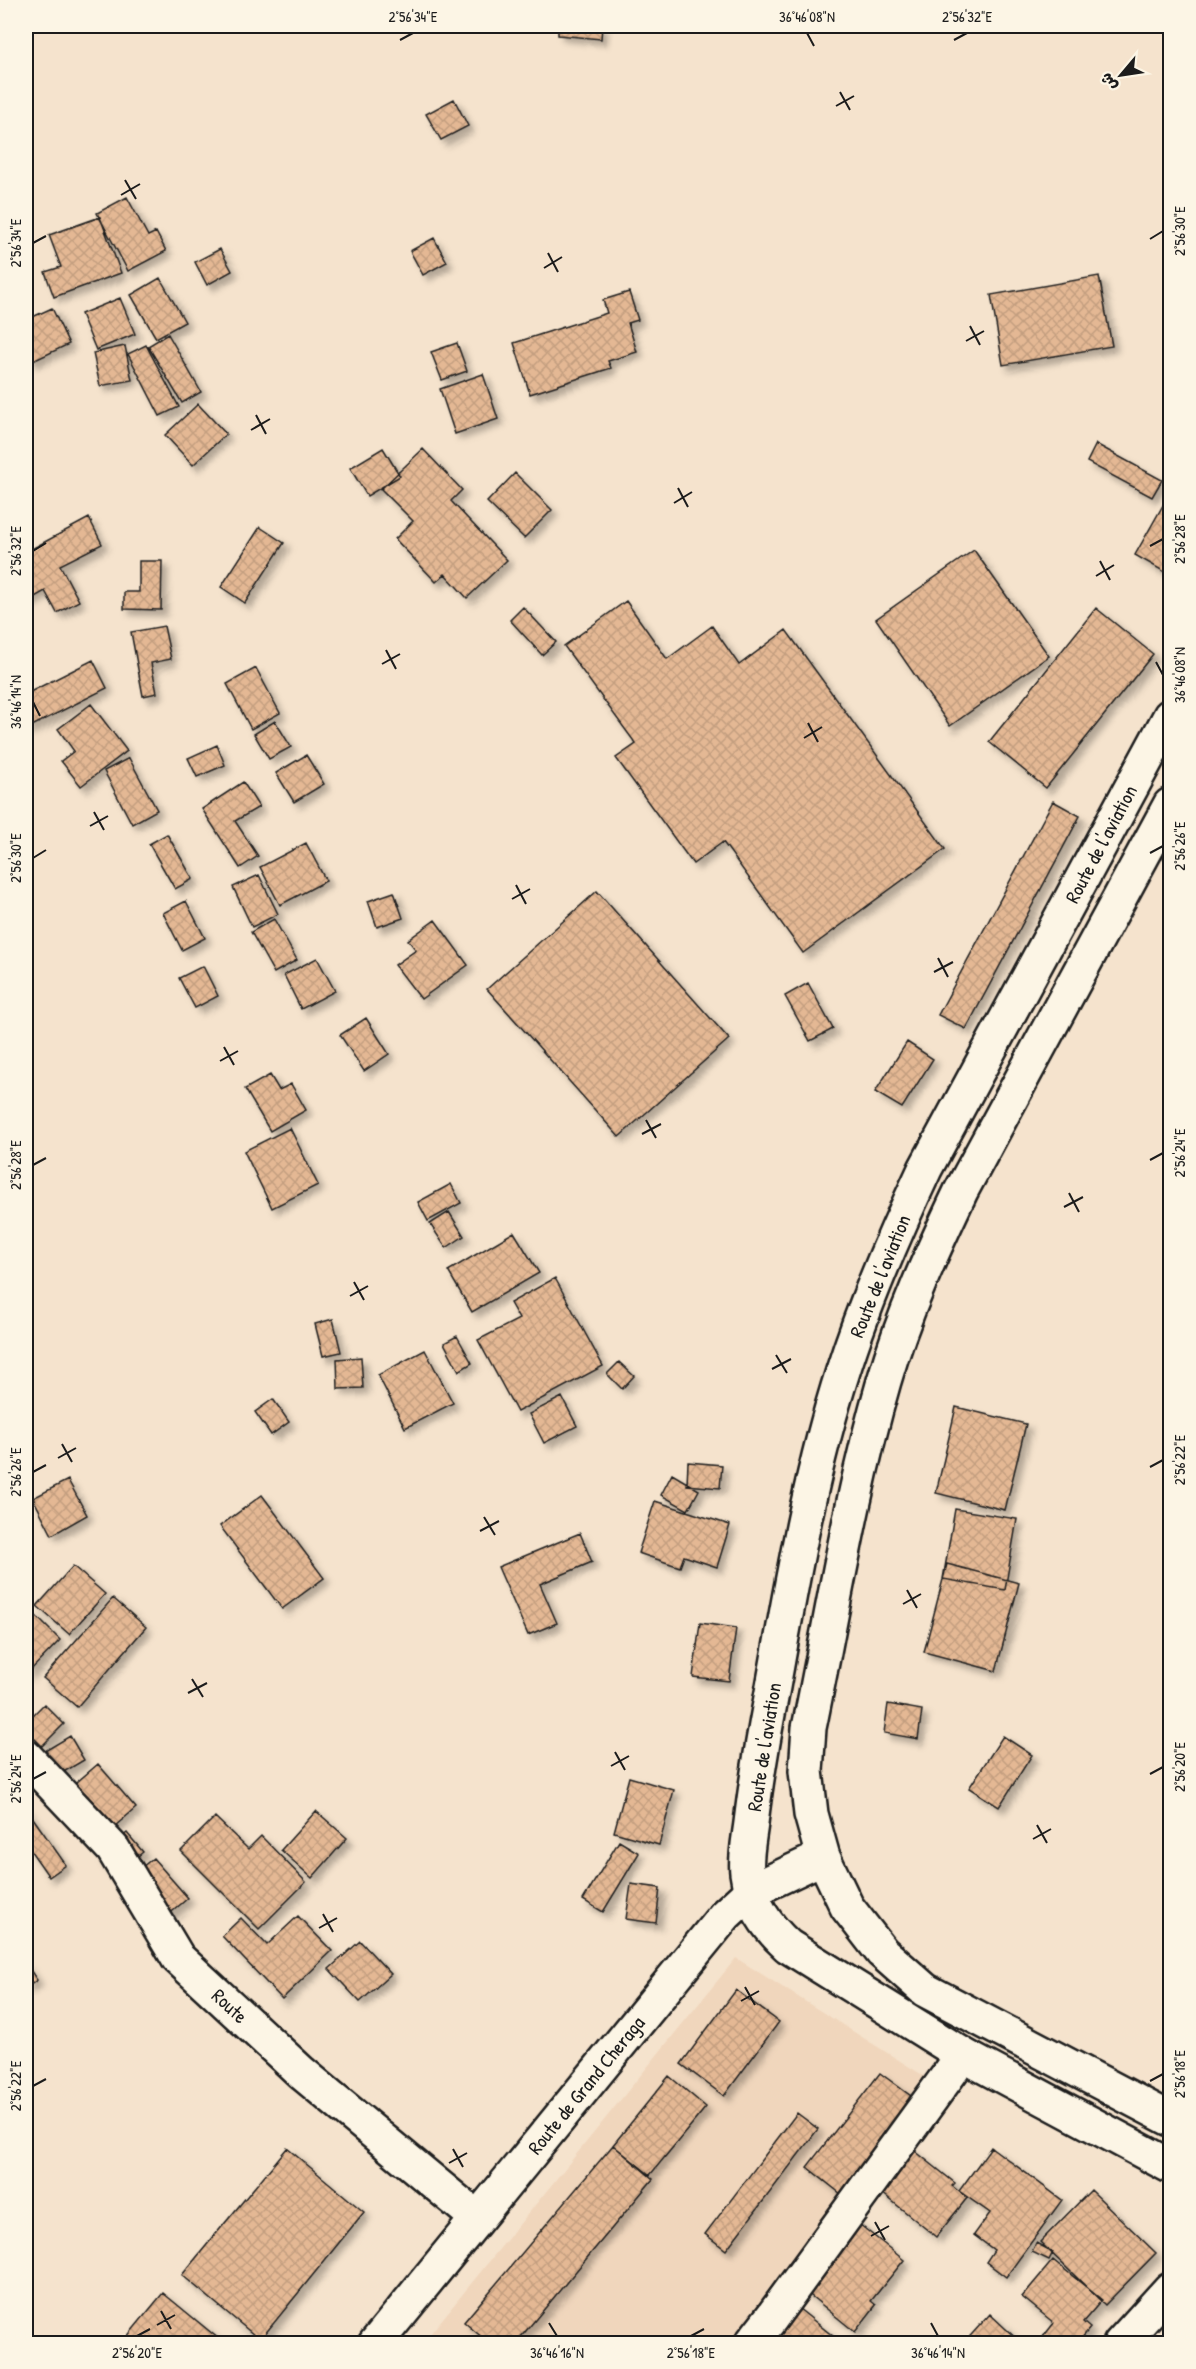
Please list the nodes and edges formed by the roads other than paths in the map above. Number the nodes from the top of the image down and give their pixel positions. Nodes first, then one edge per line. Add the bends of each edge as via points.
1 (1170, 716) edge
2 (1170, 805) edge
3 (26, 1756) edge
4 (823, 1857) junction
5 (751, 1891) junction
6 (963, 2055) junction
7 (1170, 2118) edge
8 (1170, 2166) edge
9 (477, 2218) junction
10 (1170, 2289) edge
11 (375, 2343) edge
12 (751, 2343) edge
13 (1120, 2343) edge

1 - 5 street, Route de l'aviation via 925,1169 867,1302 823,1439 795,1571 758,1770 747,1870
2 - 4 street via 961,1191 928,1263 885,1379 867,1444 809,1728 806,1771 811,1814
3 - 9 street, Route via 113,1849 178,1958 302,2073
4 - 5 street, Route de Grand Cheraga
4 - 7 street via 848,1907 875,1943 925,1990
5 - 6 street, Route de l'aviation via 771,1931 788,1946
5 - 9 street, Route de Grand Cheraga via 713,1928
6 - 8 street, Route de l'aviation
6 - 12 street
9 - 11 street, Route de Grand Cheraga
10 - 13 street

